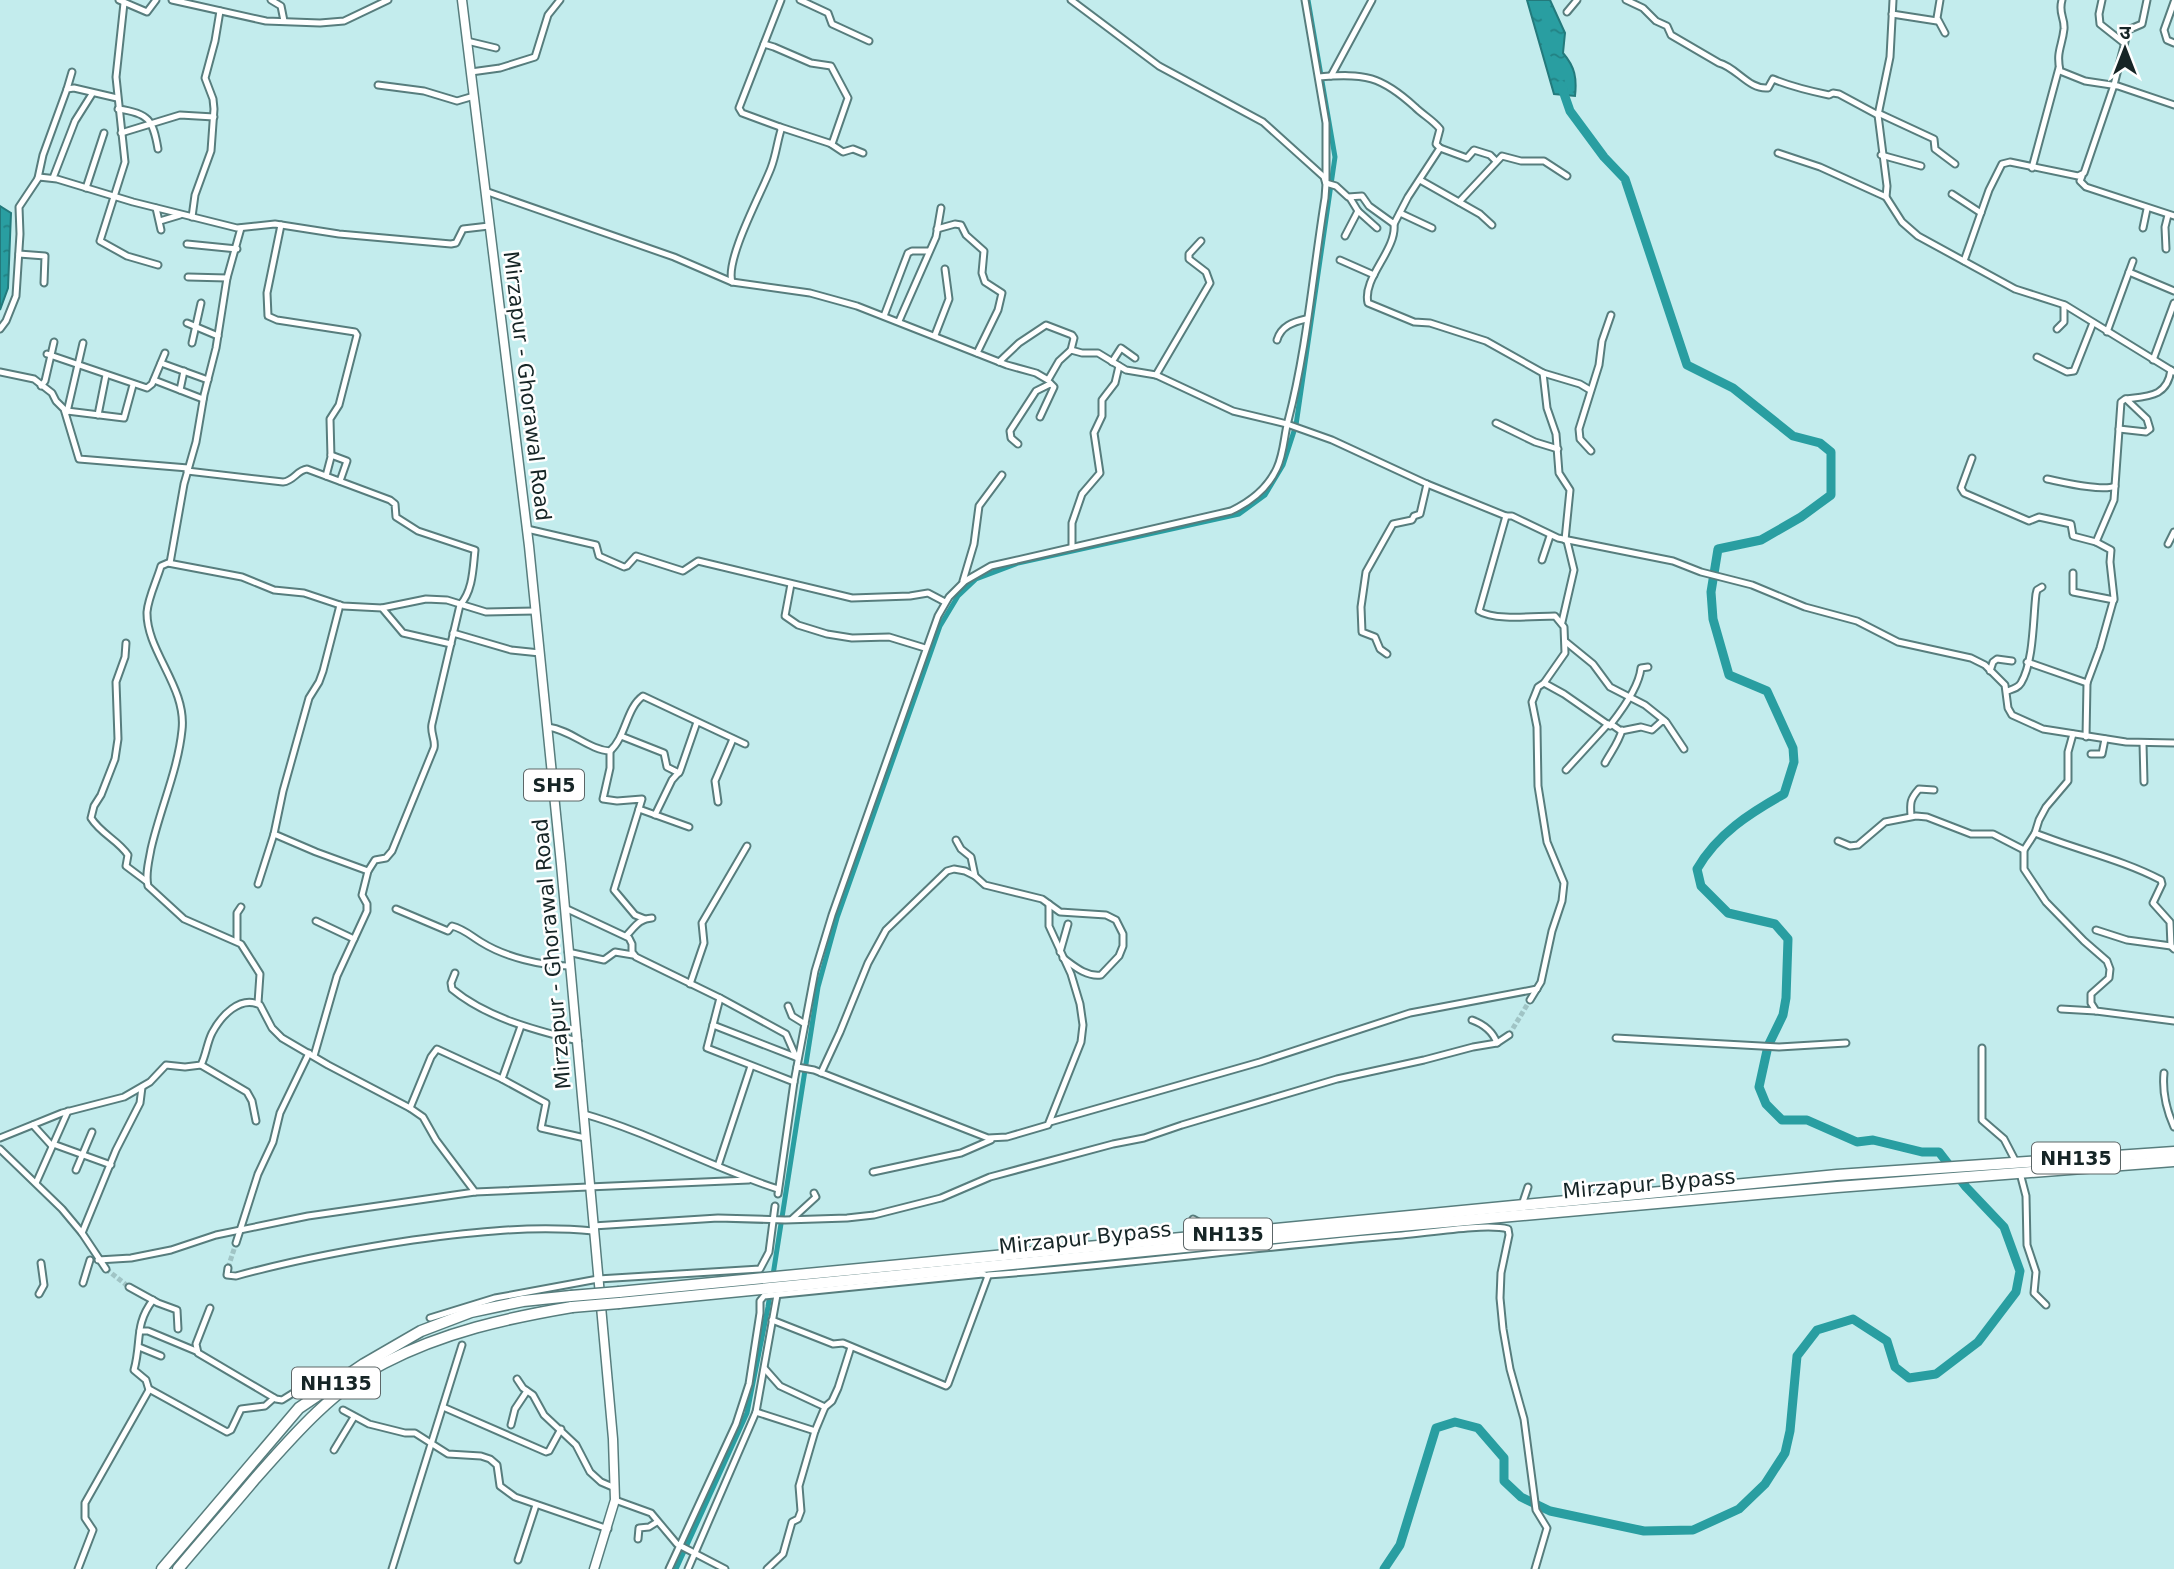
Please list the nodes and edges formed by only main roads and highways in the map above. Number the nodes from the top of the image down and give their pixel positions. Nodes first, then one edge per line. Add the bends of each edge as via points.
1 (462, 0) edge
2 (2174, 1152) edge
3 (2174, 1161) edge
4 (1520, 1210) junction
5 (619, 1297) junction
6 (162, 1569) edge
7 (178, 1569) edge
8 (594, 1569) edge

1 - 8 main road, Mirzapur - Ghorawal Road / SH5 via 536,611 613,1439 615,1500
2 - 4 highway, Mirzapur Bypass / NH135 via 1837,1175
3 - 4 highway, Mirzapur Bypass / NH135
4 - 5 highway, Mirzapur Bypass / NH135
5 - 6 highway, Mirzapur Bypass / NH135, bridge via 572,1296 471,1312 421,1331 363,1364 299,1408
5 - 7 highway, Mirzapur Bypass / NH135, bridge via 480,1325 382,1364 298,1430

